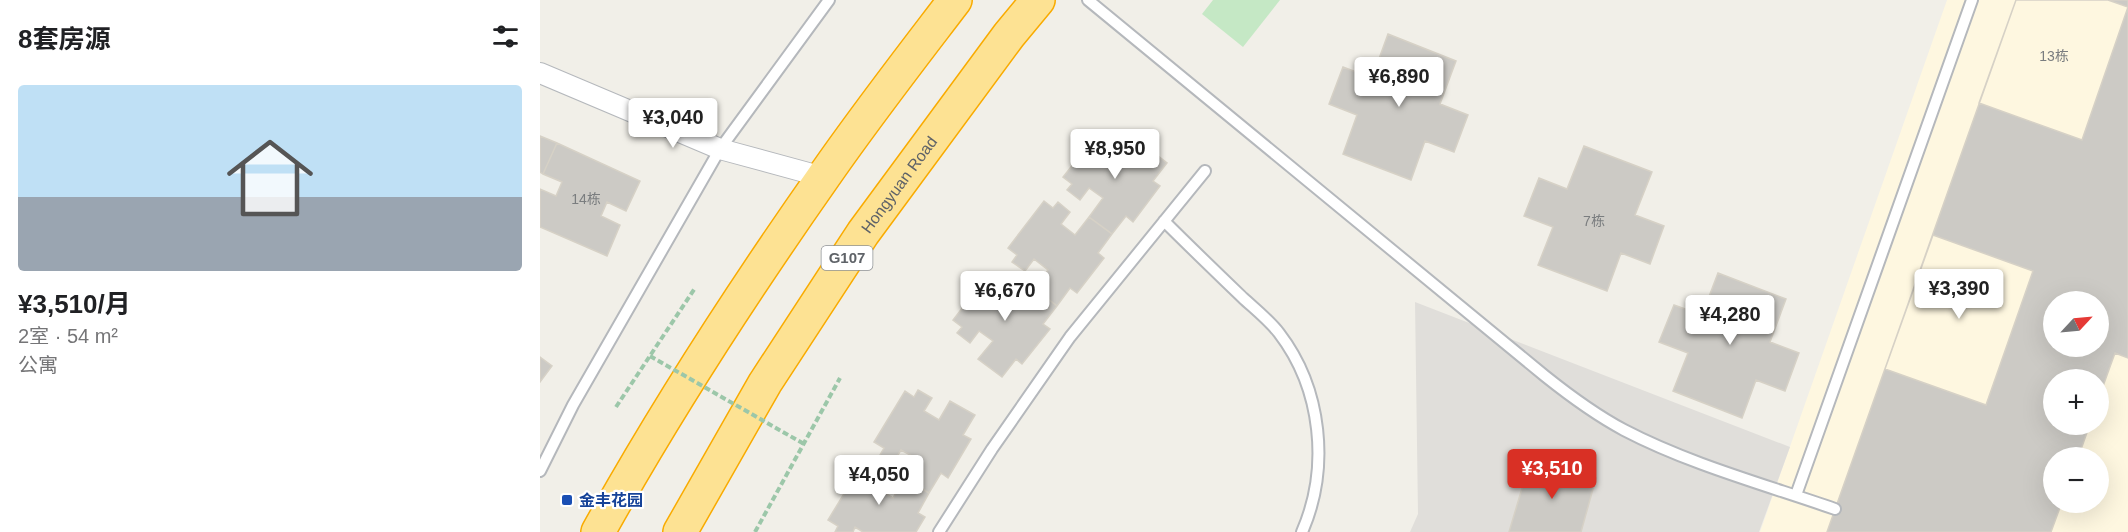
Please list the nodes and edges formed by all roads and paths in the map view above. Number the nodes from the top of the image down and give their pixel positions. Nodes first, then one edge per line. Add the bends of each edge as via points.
1 (830, 0) edge
2 (955, 0) edge
3 (1038, 0) edge
4 (1088, 0) edge
5 (1971, 0) edge
6 (540, 73) edge
7 (720, 149) junction
8 (1205, 171) dead end
9 (823, 177) junction
10 (1164, 221) junction
11 (694, 288) dead end
12 (650, 356) junction
13 (840, 378) dead end
14 (616, 407) dead end
15 (804, 444) junction
16 (540, 471) edge
17 (1796, 495) junction
18 (1835, 509) dead end
19 (598, 532) edge
20 (680, 532) edge
21 (755, 532) edge
22 (939, 532) edge
23 (1302, 532) edge

1 - 7 lane
2 - 9 highway
3 - 20 highway, Hongyuan Road / G107 via 863,232 765,383
4 - 17 lane via 1570,396 1652,444
5 - 17 lane
6 - 7 street
7 - 9 street
7 - 16 lane via 573,405
8 - 10 lane
9 - 19 highway via 734,308
10 - 22 lane via 1036,383
10 - 23 lane via 1279,332 1303,373 1317,418 1320,466 1311,512
11 - 12 path
12 - 14 path
12 - 15 path, bridge
13 - 15 path
15 - 21 path
17 - 18 lane

